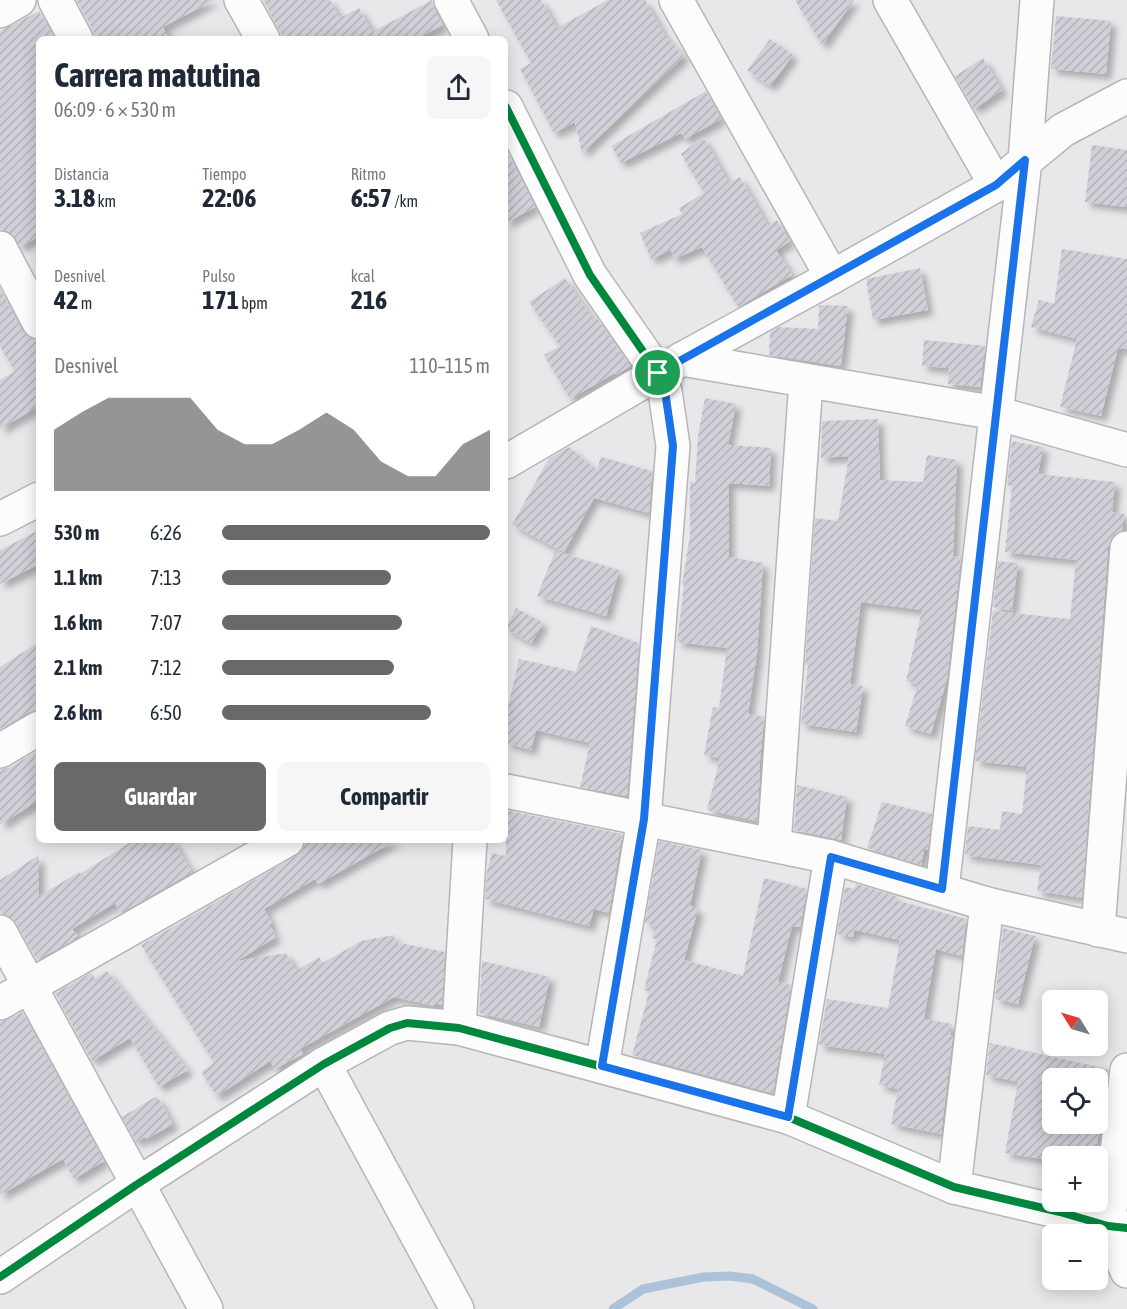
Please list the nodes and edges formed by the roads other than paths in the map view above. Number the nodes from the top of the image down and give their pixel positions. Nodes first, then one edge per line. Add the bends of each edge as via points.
1 (19, 0) edge
2 (55, 0) edge
3 (242, 0) edge
4 (451, 0) edge
5 (676, 0) edge
6 (890, 0) edge
7 (1037, 0) edge
8 (0, 11) edge
9 (74, 36) edge
10 (261, 36) edge
11 (470, 36) edge
12 (1127, 96) edge
13 (508, 111) edge
14 (1025, 160) junction
15 (996, 185) junction
16 (3, 263) edge
17 (832, 277) junction
18 (36, 317) edge
19 (670, 366) junction
20 (806, 381) junction
21 (996, 413) junction
22 (1127, 450) edge
23 (508, 461) edge
24 (36, 501) edge
25 (0, 519) edge
26 (1127, 548) edge
27 (36, 730) edge
28 (0, 751) edge
29 (508, 790) edge
30 (644, 819) junction
31 (282, 843) edge
32 (470, 843) edge
33 (774, 845) junction
34 (831, 857) junction
35 (942, 889) junction
36 (987, 904) junction
37 (0, 932) edge
38 (1113, 933) edge
39 (29, 986) junction
40 (0, 1003) edge
41 (459, 1028) junction
42 (324, 1064) junction
43 (602, 1066) junction
44 (1127, 1070) edge
45 (788, 1117) junction
46 (136, 1185) junction
47 (954, 1187) junction
48 (1117, 1227) edge
49 (1127, 1271) edge
50 (0, 1277) edge
51 (206, 1309) edge
52 (458, 1309) edge

1 - 8 street
2 - 9 street
3 - 10 street
4 - 11 street
5 - 17 street
6 - 15 street
7 - 14 street
12 - 14 street via 1063,130
13 - 19 street via 590,275
14 - 15 street
14 - 21 street
15 - 17 street
16 - 18 street
17 - 19 street
19 - 20 street
19 - 23 street
19 - 30 street via 665,391 673,446
20 - 21 street
20 - 33 street
21 - 22 street
21 - 35 street
24 - 25 street
26 - 38 street
27 - 28 street
29 - 30 street
30 - 33 street
30 - 43 street
31 - 39 street
32 - 41 street
33 - 34 street
34 - 35 street
34 - 45 street
35 - 36 street
36 - 38 street
36 - 47 street
37 - 39 street
39 - 40 street
39 - 46 street
41 - 42 street via 407,1023 390,1028
41 - 43 street
42 - 46 street
42 - 52 street
43 - 45 street
44 - 48 street
45 - 47 street
46 - 50 street
46 - 51 street
47 - 48 street
48 - 49 street

